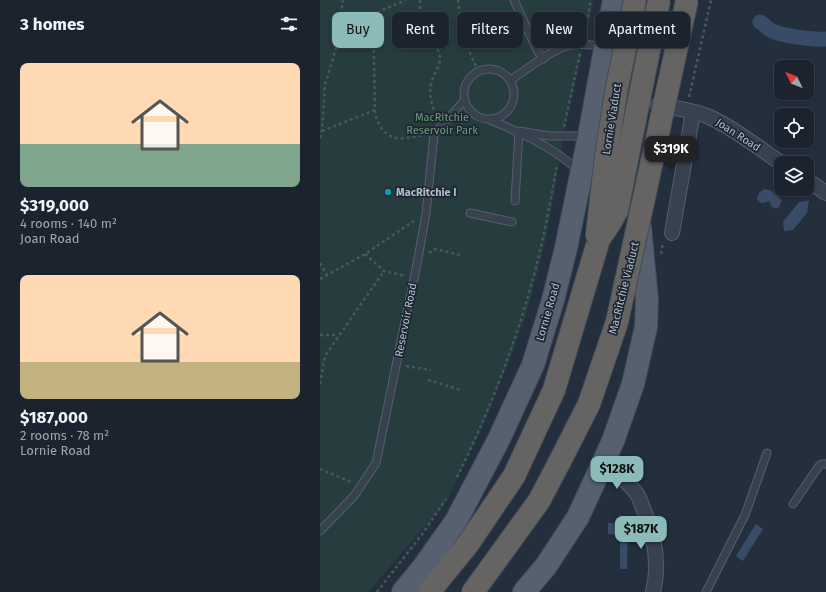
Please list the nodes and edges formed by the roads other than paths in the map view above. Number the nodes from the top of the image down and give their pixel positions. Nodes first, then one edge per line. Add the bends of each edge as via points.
1 (514, 0) edge
2 (614, 0) edge
3 (635, 0) edge
4 (659, 0) edge
5 (682, 0) edge
6 (687, 0) edge
7 (612, 12) edge
8 (595, 46) edge
9 (605, 48) edge
10 (543, 59) junction
11 (511, 80) junction
12 (464, 101) junction
13 (658, 105) junction
14 (693, 112) junction
15 (490, 120) junction
16 (519, 131) junction
17 (589, 136) junction
18 (649, 148) junction
19 (774, 158) edge
20 (582, 173) junction
21 (814, 185) edge
22 (826, 193) edge
23 (515, 201) dead end
24 (639, 204) junction
25 (470, 213) dead end
26 (512, 222) dead end
27 (672, 233) dead end
28 (599, 239) junction
29 (767, 453) dead end
30 (603, 463) junction
31 (826, 464) edge
32 (793, 504) dead end
33 (320, 531) edge
34 (403, 592) edge
35 (429, 592) edge
36 (473, 592) edge
37 (524, 592) edge
38 (653, 592) edge
39 (706, 592) edge

1 - 10 lane
2 - 7 main road, Lornie Road
3 - 28 highway, Lornie Viaduct, bridge via 606,155 597,235
4 - 28 highway, bridge via 617,210
5 - 13 main road
6 - 36 highway, MacRitchie Viaduct, bridge via 618,322 589,404 539,501
8 - 10 lane via 566,46
9 - 17 main road, Lornie Road
10 - 11 lane
11 - 12 lane via 496,69 478,70 466,82
11 - 15 lane via 514,88 512,106 506,113
12 - 15 lane via 474,115
12 - 33 lane, Reservoir Road via 434,134 426,213 418,259 376,463 354,496
13 - 14 street, Joan Road
13 - 18 main road
14 - 19 street, Joan Road via 721,123
14 - 27 street
15 - 16 lane
16 - 17 lane via 550,136
16 - 20 lane via 559,154
16 - 23 lane
17 - 18 main road
17 - 20 main road, Lornie Road
18 - 24 main road
20 - 24 main road via 611,180 620,185
20 - 34 main road, Lornie Road via 553,300 533,365 499,439 456,521
21 - 22 street
24 - 30 main road via 647,300 646,327 633,384
25 - 26 lane
28 - 35 highway via 554,390 514,476 468,544
29 - 39 lane via 745,515
30 - 37 main road via 578,517 546,566
30 - 38 street via 624,479 637,495 650,525 656,578
31 - 32 lane via 819,466

